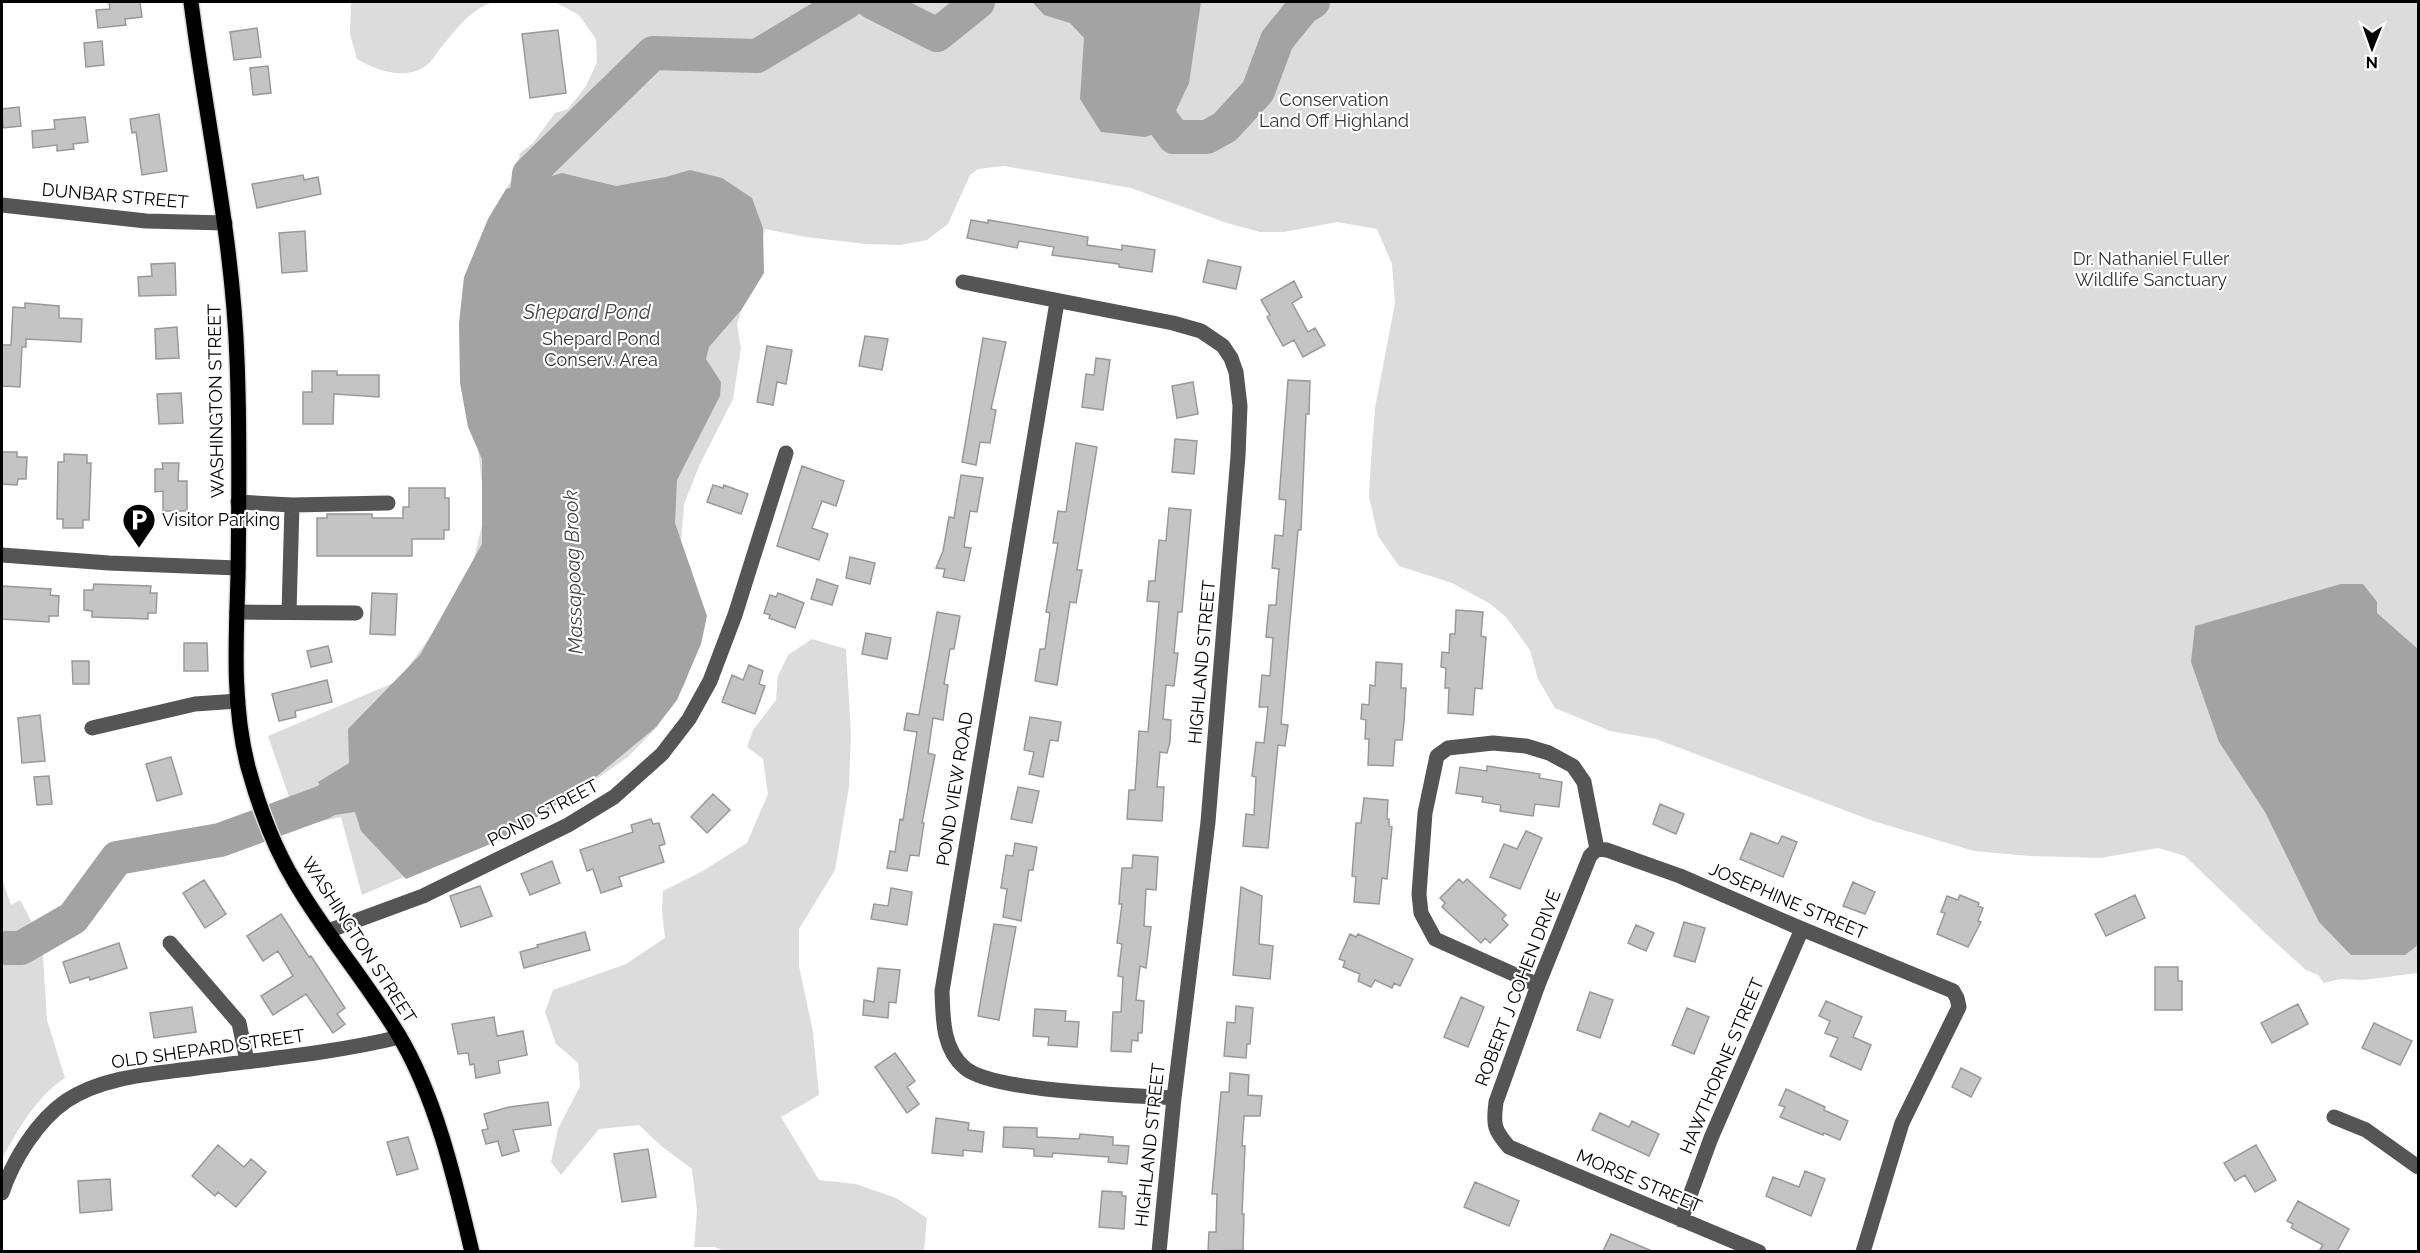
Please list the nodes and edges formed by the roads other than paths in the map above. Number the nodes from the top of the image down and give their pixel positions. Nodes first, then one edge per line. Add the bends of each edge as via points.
1 (191, 2) edge
2 (2, 205) edge
3 (225, 223) junction
4 (963, 282) dead end
5 (1058, 302) junction
6 (786, 453) dead end
7 (238, 502) junction
8 (388, 503) dead end
9 (292, 505) junction
10 (2, 555) edge
11 (238, 568) junction
12 (237, 612) junction
13 (289, 612) junction
14 (356, 614) dead end
15 (238, 701) junction
16 (92, 728) dead end
17 (1597, 849) junction
18 (1802, 929) junction
19 (328, 931) junction
20 (170, 944) dead end
21 (1538, 985) junction
22 (400, 1037) junction
23 (247, 1061) junction
24 (1174, 1098) junction
25 (2334, 1117) dead end
26 (1506, 1143) joint
27 (2418, 1167) edge
28 (2, 1193) edge
29 (1681, 1220) junction
30 (472, 1251) edge
31 (1160, 1251) edge
32 (1759, 1251) edge
33 (1863, 1251) edge

1 - 3 main road, WASHINGTON STREET
2 - 3 street, DUNBAR STREET via 146,221
3 - 7 main road, WASHINGTON STREET via 237,356
4 - 5 street, HIGHLAND STREET
5 - 24 street, HIGHLAND STREET via 1201,331 1227,352 1238,381 1238,456 1210,799
5 - 24 street, POND VIEW ROAD via 942,991 944,1023 948,1046 964,1067 981,1077 1009,1084
6 - 19 street, POND STREET via 711,681 662,754 614,797 568,825 423,896
7 - 9 street
7 - 11 main road, WASHINGTON STREET
8 - 9 street
9 - 13 street
10 - 11 street
11 - 12 main road, WASHINGTON STREET
12 - 13 street
12 - 15 main road, WASHINGTON STREET
13 - 14 street
15 - 16 street via 195,704
15 - 19 main road, WASHINGTON STREET via 248,765 262,815 293,879
17 - 18 street, JOSEPHINE STREET via 1680,876
17 - 21 street, ROBERT J COHEN DRIVE via 1590,856
17 - 21 street via 1584,782 1573,766 1549,753 1493,743 1448,748 1437,756 1425,813 1419,894 1428,929 1435,939
18 - 29 street, HAWTHORNE STREET via 1711,1138
18 - 33 street, JOSEPHINE STREET via 1953,990 1959,1007 1902,1123
19 - 22 main road, WASHINGTON STREET
20 - 23 street via 239,1023
21 - 26 street, ROBERT J COHEN DRIVE via 1496,1102 1493,1121
22 - 23 street, OLD SHEPARD STREET via 362,1046
22 - 30 main road, WASHINGTON STREET via 444,1147
23 - 28 street, OLD SHEPARD STREET via 117,1080 80,1093 50,1115 37,1131 13,1165
24 - 31 street, HIGHLAND STREET
25 - 27 street via 2366,1130
26 - 29 street, MORSE STREET
29 - 32 street, MORSE STREET

